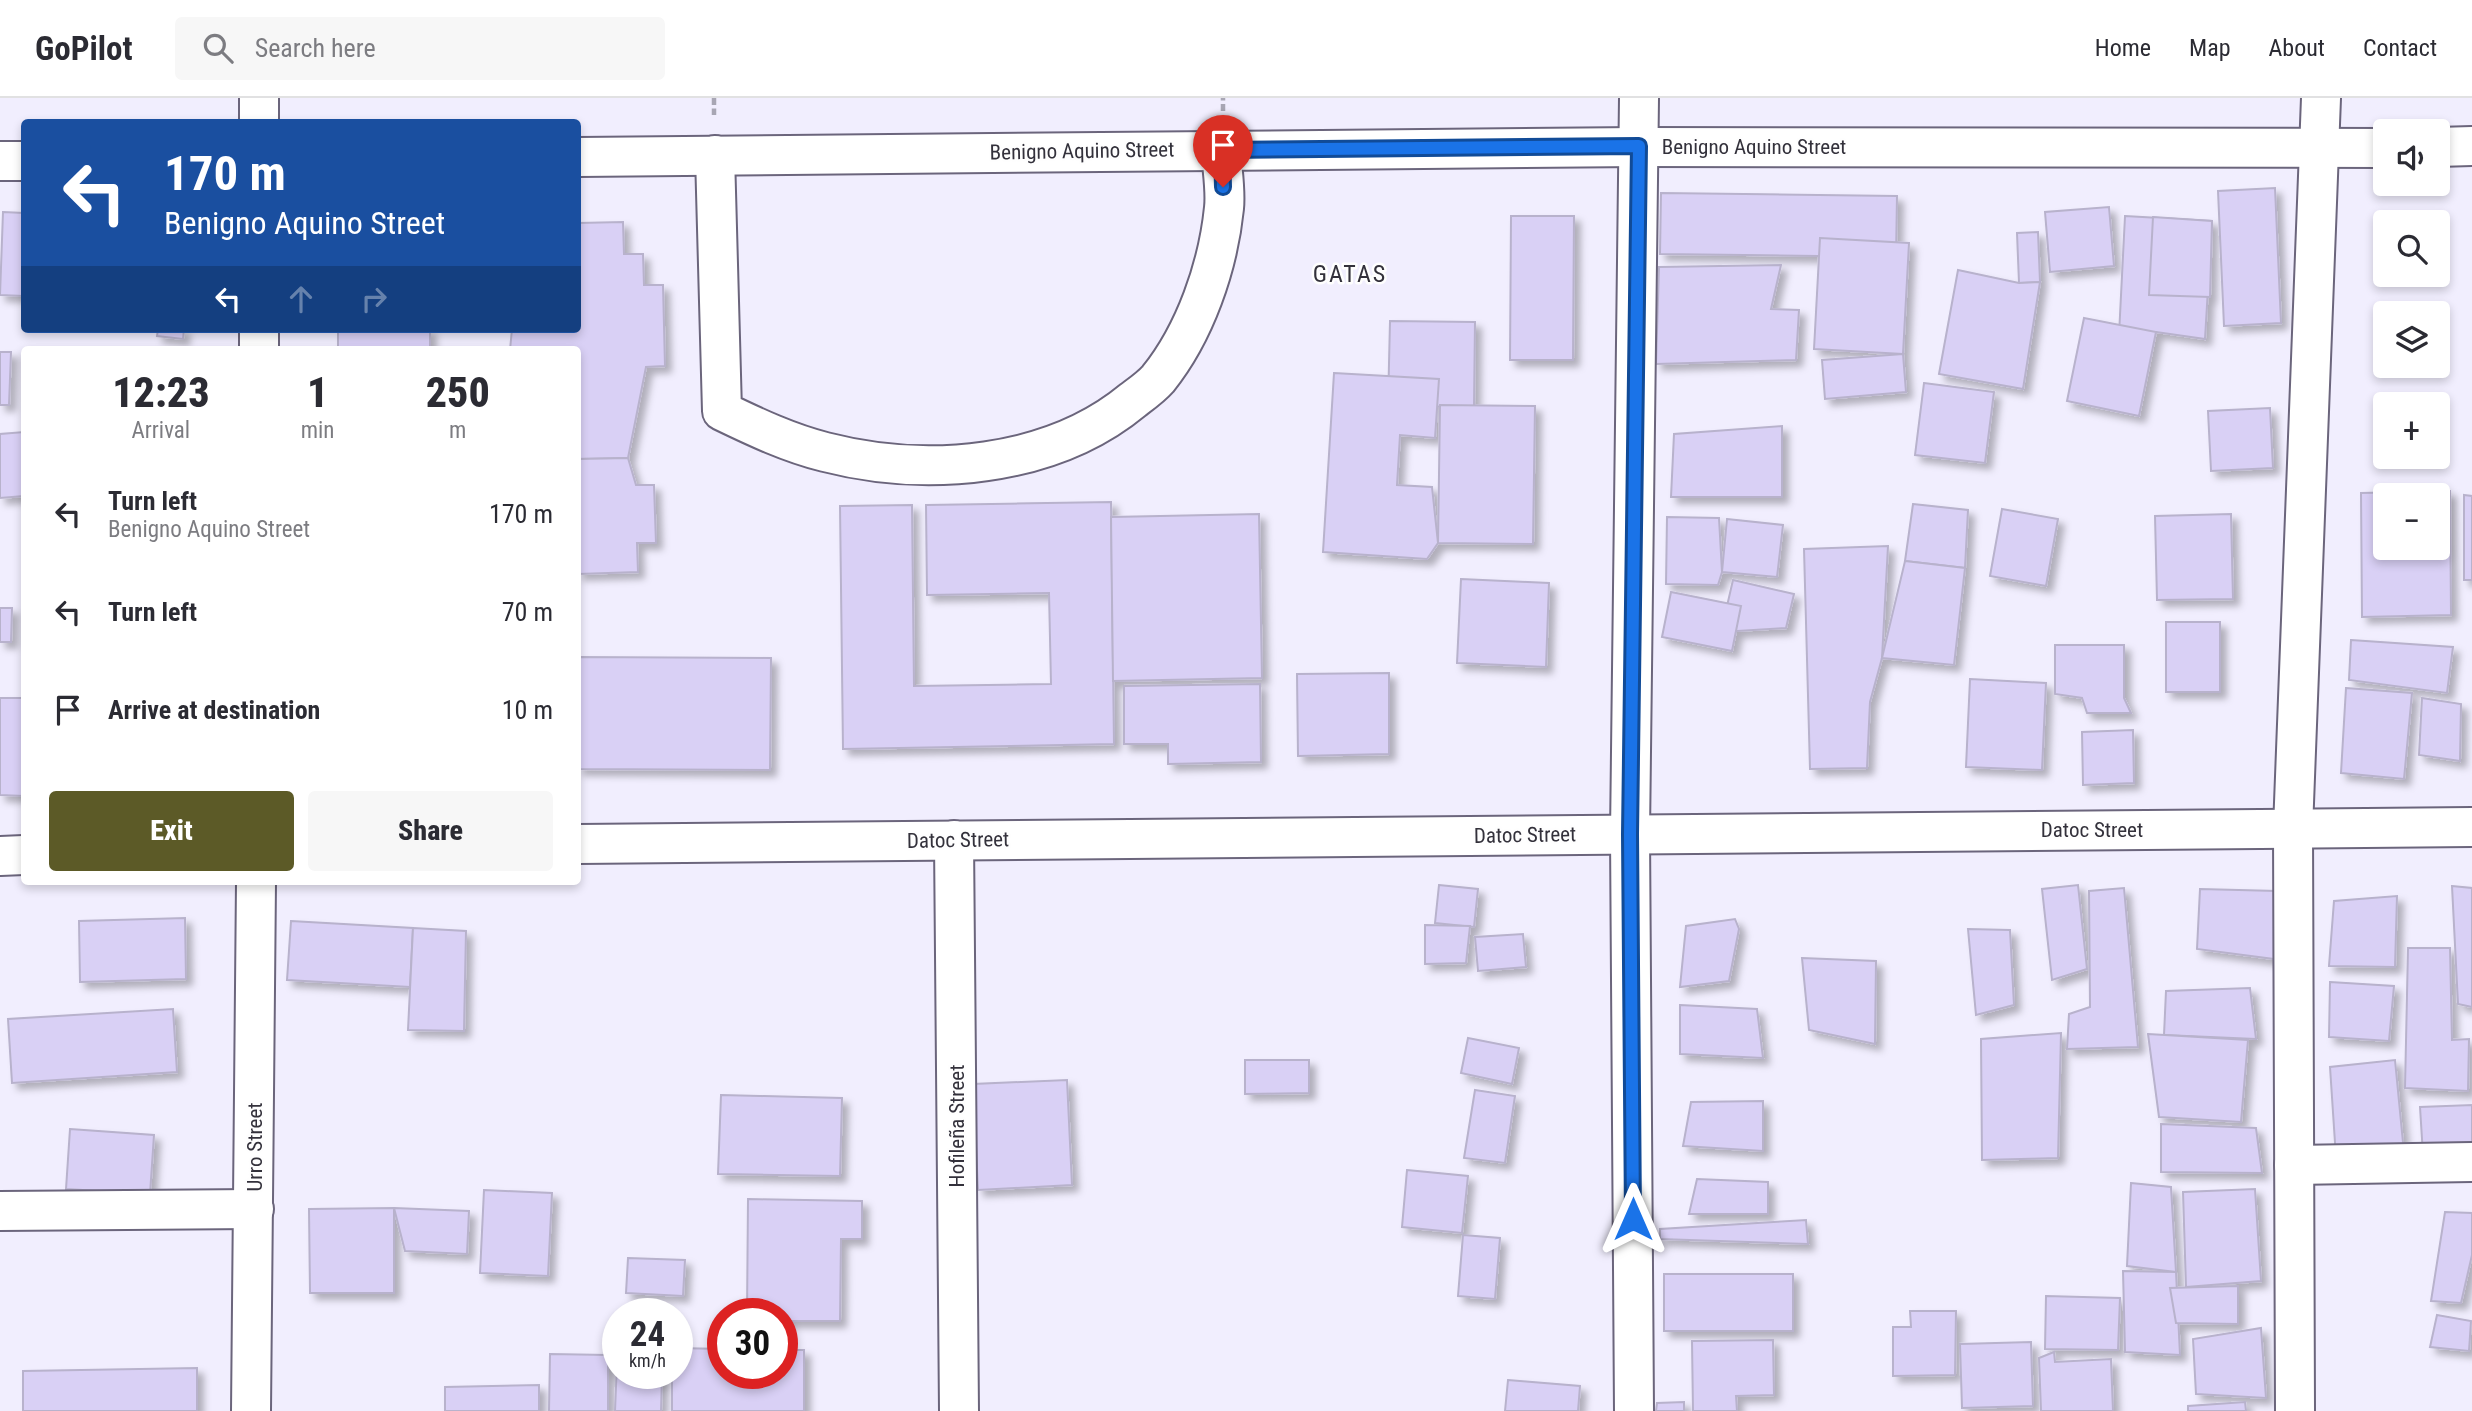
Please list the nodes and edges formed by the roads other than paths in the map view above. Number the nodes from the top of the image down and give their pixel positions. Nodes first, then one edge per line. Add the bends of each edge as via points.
1 (259, 98) edge
2 (1639, 98) edge
3 (2321, 98) edge
4 (259, 119) edge
5 (1639, 146) junction
6 (2472, 146) edge
7 (2450, 147) edge
8 (2373, 148) edge
9 (1222, 150) junction
10 (2320, 150) junction
11 (715, 155) junction
12 (581, 157) edge
13 (0, 161) edge
14 (21, 161) edge
15 (2472, 827) edge
16 (2293, 829) junction
17 (1630, 834) junction
18 (954, 840) junction
19 (581, 844) edge
20 (21, 855) edge
21 (0, 856) edge
22 (256, 885) edge
23 (2472, 1161) edge
24 (2294, 1165) junction
25 (254, 1209) junction
26 (0, 1211) edge
27 (251, 1411) edge
28 (959, 1411) edge
29 (1634, 1411) edge
30 (2295, 1411) edge

1 - 4 street
2 - 5 street
3 - 10 street
5 - 9 street, Benigno Aquino Street
5 - 10 street, Benigno Aquino Street
5 - 17 street
6 - 7 street
8 - 10 street, Benigno Aquino Street
9 - 11 street, Benigno Aquino Street
9 - 11 street via 1224,206 1214,263 1187,334 1157,381 1108,421 1055,446 991,461 939,464 826,453 767,433 722,411
10 - 16 street
11 - 12 street, Benigno Aquino Street
13 - 14 street
15 - 16 street, Datoc Street
16 - 17 street, Datoc Street
16 - 24 street
17 - 18 street, Datoc Street
17 - 29 street
18 - 19 street, Datoc Street
18 - 28 street, Hofileña Street
20 - 21 street
22 - 25 street, Urro Street
23 - 24 street
24 - 30 street
25 - 26 street
25 - 27 street, Urro Street

